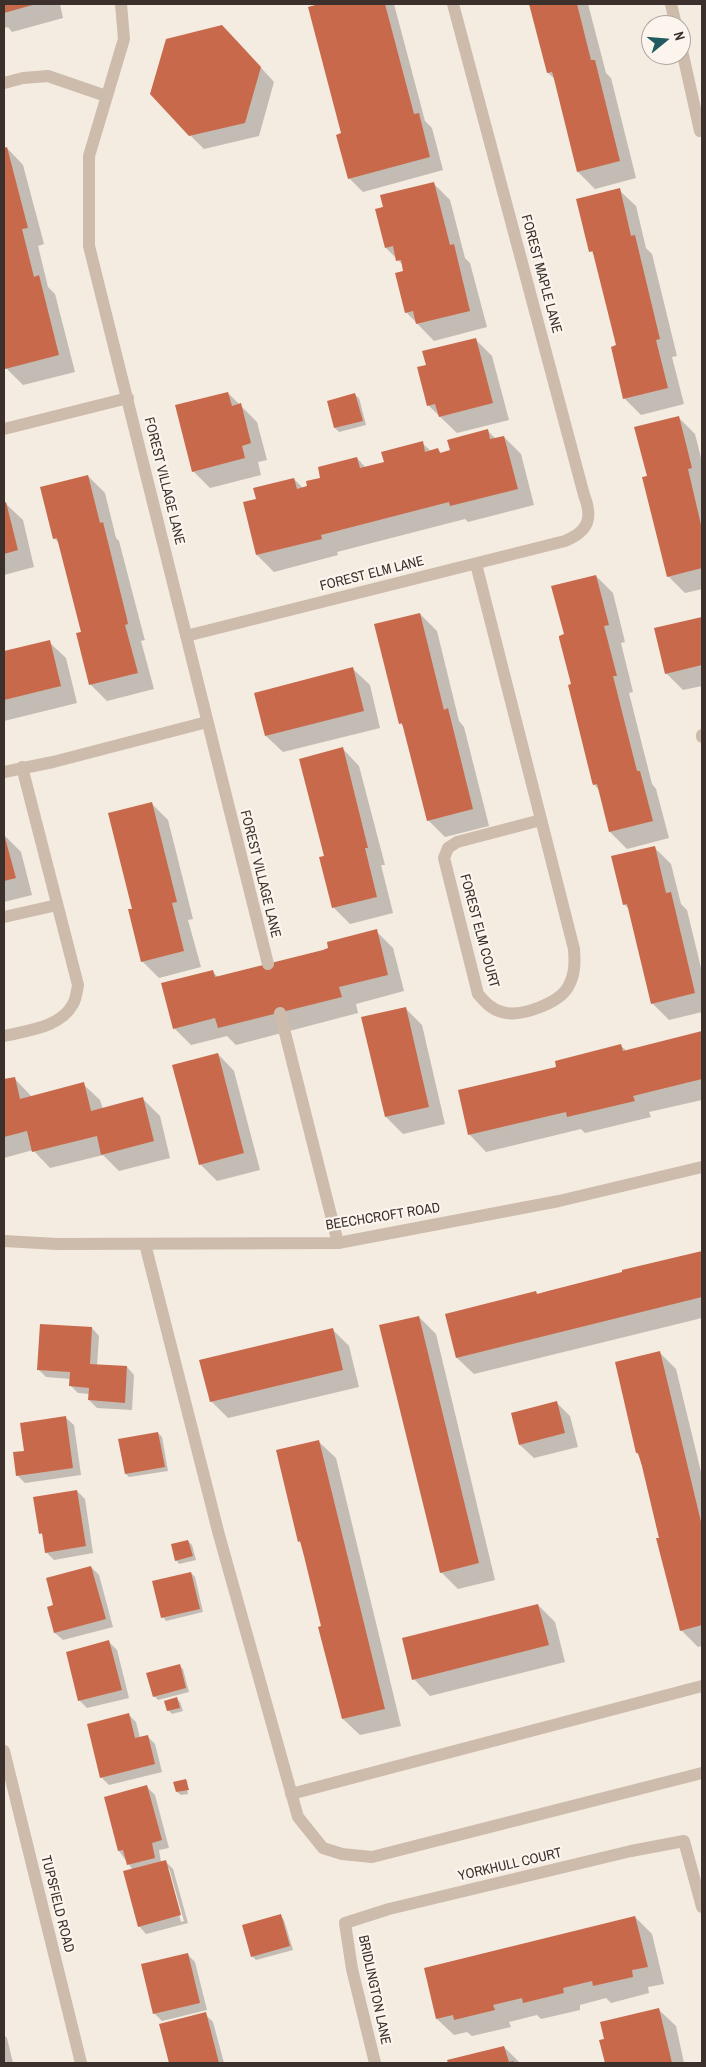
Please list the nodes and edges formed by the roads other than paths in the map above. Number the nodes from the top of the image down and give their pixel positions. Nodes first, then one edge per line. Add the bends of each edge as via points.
1 (121, 4) edge
2 (453, 4) edge
3 (686, 65) edge
4 (4, 84) edge
5 (106, 96) junction
6 (702, 134) edge
7 (128, 398) junction
8 (4, 429) edge
9 (565, 541) joint
10 (476, 564) junction
11 (186, 636) junction
12 (207, 722) junction
13 (22, 767) junction
14 (4, 772) edge
15 (541, 820) junction
16 (57, 905) junction
17 (4, 917) edge
18 (268, 964) dead end
19 (280, 1013) dead end
20 (4, 1036) edge
21 (702, 1167) edge
22 (4, 1241) edge
23 (338, 1243) junction
24 (145, 1244) junction
25 (702, 1686) edge
26 (4, 1751) edge
27 (702, 1773) edge
28 (292, 1794) junction
29 (702, 1907) edge
30 (345, 1923) joint
31 (81, 2063) edge
32 (376, 2063) edge

1 - 5 street, FOREST VILLAGE LANE via 124,39
2 - 9 street, FOREST MAPLE LANE via 589,508 587,523 578,535
3 - 6 street
4 - 5 street via 23,78 48,76
5 - 7 street, FOREST VILLAGE LANE via 89,156 89,246
7 - 8 street
7 - 11 street, FOREST VILLAGE LANE
9 - 10 street, FOREST ELM LANE
10 - 11 street, FOREST ELM LANE
10 - 15 street, FOREST ELM COURT
11 - 12 street, FOREST VILLAGE LANE
12 - 13 street
12 - 18 street, FOREST VILLAGE LANE
13 - 14 street
13 - 16 street
15 - 15 street, FOREST ELM COURT via 574,949 575,969 568,988 553,1002 518,1013 503,1013 488,1006 478,994 444,858 448,848 457,842
16 - 17 street
16 - 20 street via 78,985 74,1003 64,1017 48,1025
19 - 23 street
21 - 23 street, BEECHCROFT ROAD via 558,1202
22 - 24 street, BEECHCROFT ROAD
23 - 24 street, BEECHCROFT ROAD
24 - 28 street via 219,1535
25 - 28 street
26 - 31 street, TUPSFIELD ROAD
27 - 28 street via 372,1857 323,1848 298,1817
29 - 30 street, YORKHULL COURT via 684,1842 631,1851 389,1909
30 - 32 street, BRIDLINGTON LANE via 352,1969

